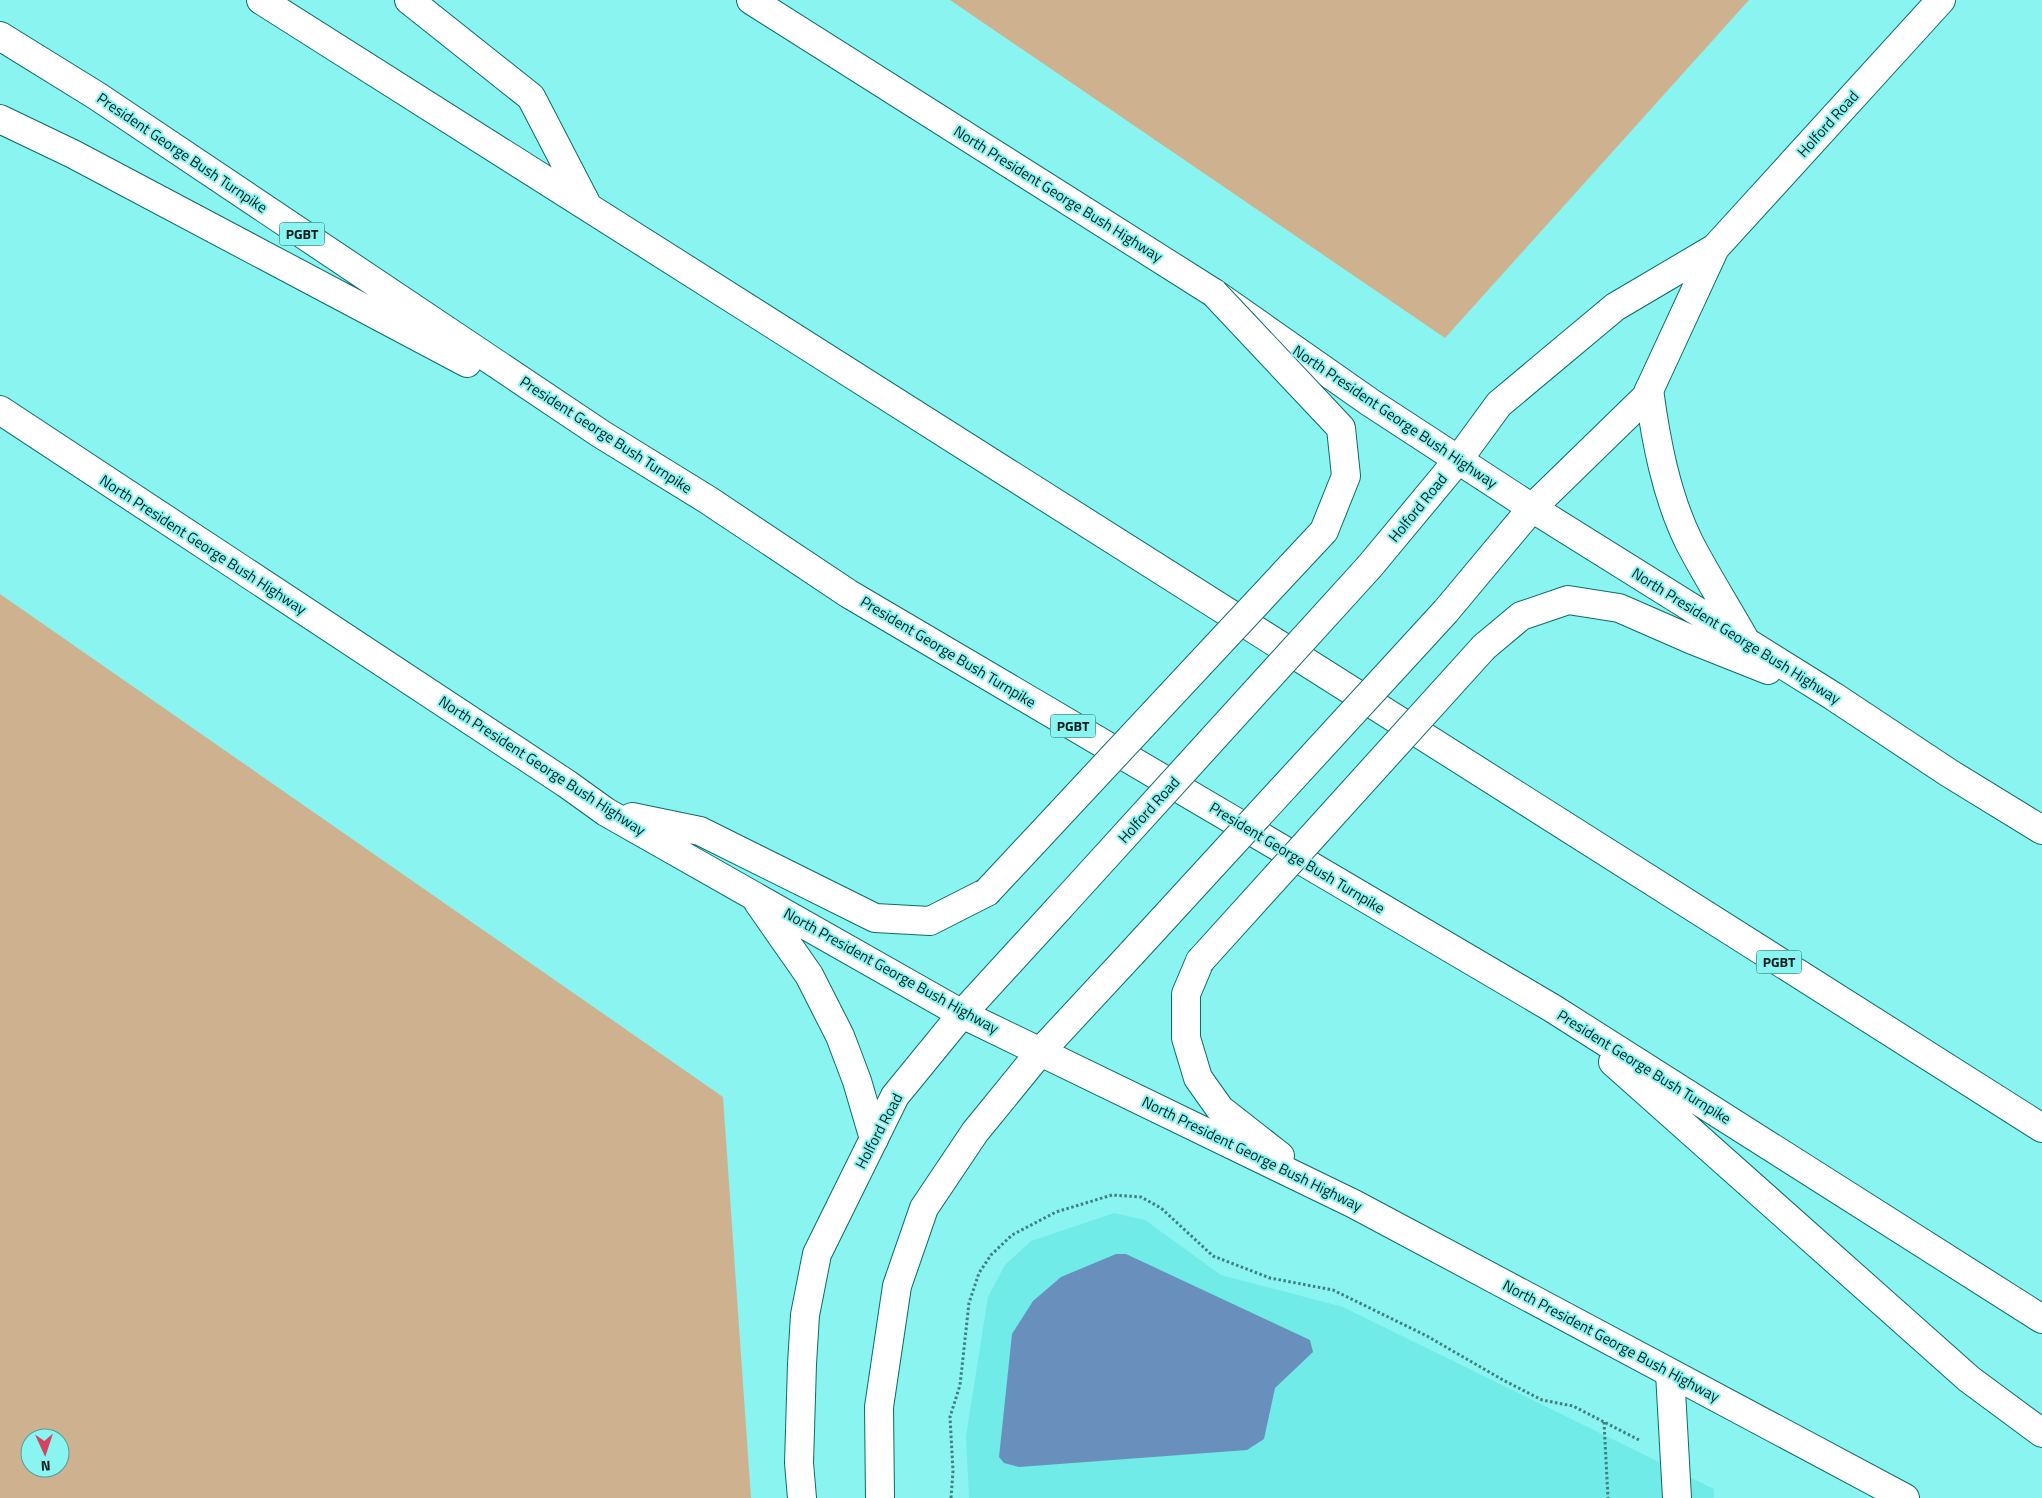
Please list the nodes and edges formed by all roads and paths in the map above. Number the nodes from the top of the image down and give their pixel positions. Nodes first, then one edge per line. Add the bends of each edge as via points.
1 (261, 0) edge
2 (409, 0) edge
3 (751, 0) edge
4 (1941, 0) edge
5 (0, 36) edge
6 (0, 119) edge
7 (587, 206) junction
8 (1715, 248) junction
9 (1214, 293) junction
10 (1649, 390) junction
11 (0, 410) edge
12 (601, 434) junction
13 (1458, 460) junction
14 (1532, 508) junction
15 (1746, 642) junction
16 (1833, 696) junction
17 (606, 812) junction
18 (2042, 830) edge
19 (754, 896) junction
20 (1552, 1008) junction
21 (962, 1014) junction
22 (1041, 1051) junction
23 (2042, 1128) edge
24 (874, 1139) junction
25 (1323, 1190) junction
26 (2042, 1319) edge
27 (1670, 1372) junction
28 (1604, 1422) junction
29 (2042, 1433) edge
30 (1641, 1441) dead end
31 (802, 1498) edge
32 (880, 1498) edge
33 (951, 1498) edge
34 (1608, 1498) edge
35 (1677, 1498) edge
36 (1905, 1498) edge

1 - 7 main road, PGBT
2 - 7 main road via 531,97
3 - 9 main road, North President George Bush Highway
4 - 8 main road, Holford Road
5 - 12 main road, President George Bush Turnpike / PGBT via 97,96
6 - 12 main road via 73,154
7 - 23 main road, PGBT
8 - 10 main road, Holford Road
8 - 13 main road, Holford Road via 1615,307 1499,404
9 - 13 main road, North President George Bush Highway
9 - 17 main road, bridge via 1341,428 1346,476 1324,531 988,892 930,921 875,918 700,831
10 - 14 main road, Holford Road via 1646,397
10 - 15 main road via 1656,437 1682,524
11 - 17 main road, North President George Bush Highway
12 - 20 main road, President George Bush Turnpike / PGBT via 708,500 849,594
13 - 14 main road, North President George Bush Highway
13 - 21 main road, Holford Road, bridge via 1370,566
14 - 15 main road, North President George Bush Highway
14 - 22 main road, Holford Road, bridge via 1446,611
15 - 16 main road, North President George Bush Highway
16 - 18 main road, North President George Bush Highway
16 - 25 main road, bridge via 1620,608 1568,600 1521,616 1484,648 1200,960 1186,994 1186,1038 1198,1078 1220,1109
17 - 19 main road, North President George Bush Highway
19 - 21 main road, North President George Bush Highway
19 - 24 main road via 809,975 840,1036 858,1081
20 - 26 main road, President George Bush Turnpike / PGBT
20 - 29 main road via 1969,1379
21 - 22 main road, North President George Bush Highway
21 - 24 main road, Holford Road via 895,1096
22 - 25 main road, North President George Bush Highway
22 - 32 main road, Holford Road via 975,1132 924,1208 897,1286 879,1407
24 - 31 main road, Holford Road via 817,1254 805,1315 799,1463
25 - 27 main road, North President George Bush Highway
27 - 35 main road
27 - 36 main road, North President George Bush Highway
28 - 30 path
28 - 33 path via 1572,1406 1542,1400 1427,1336 1332,1290 1270,1278 1213,1256 1161,1208 1141,1197 1112,1195 1056,1212 1012,1235 991,1255 980,1273 969,1303 960,1385 950,1416
28 - 34 path

